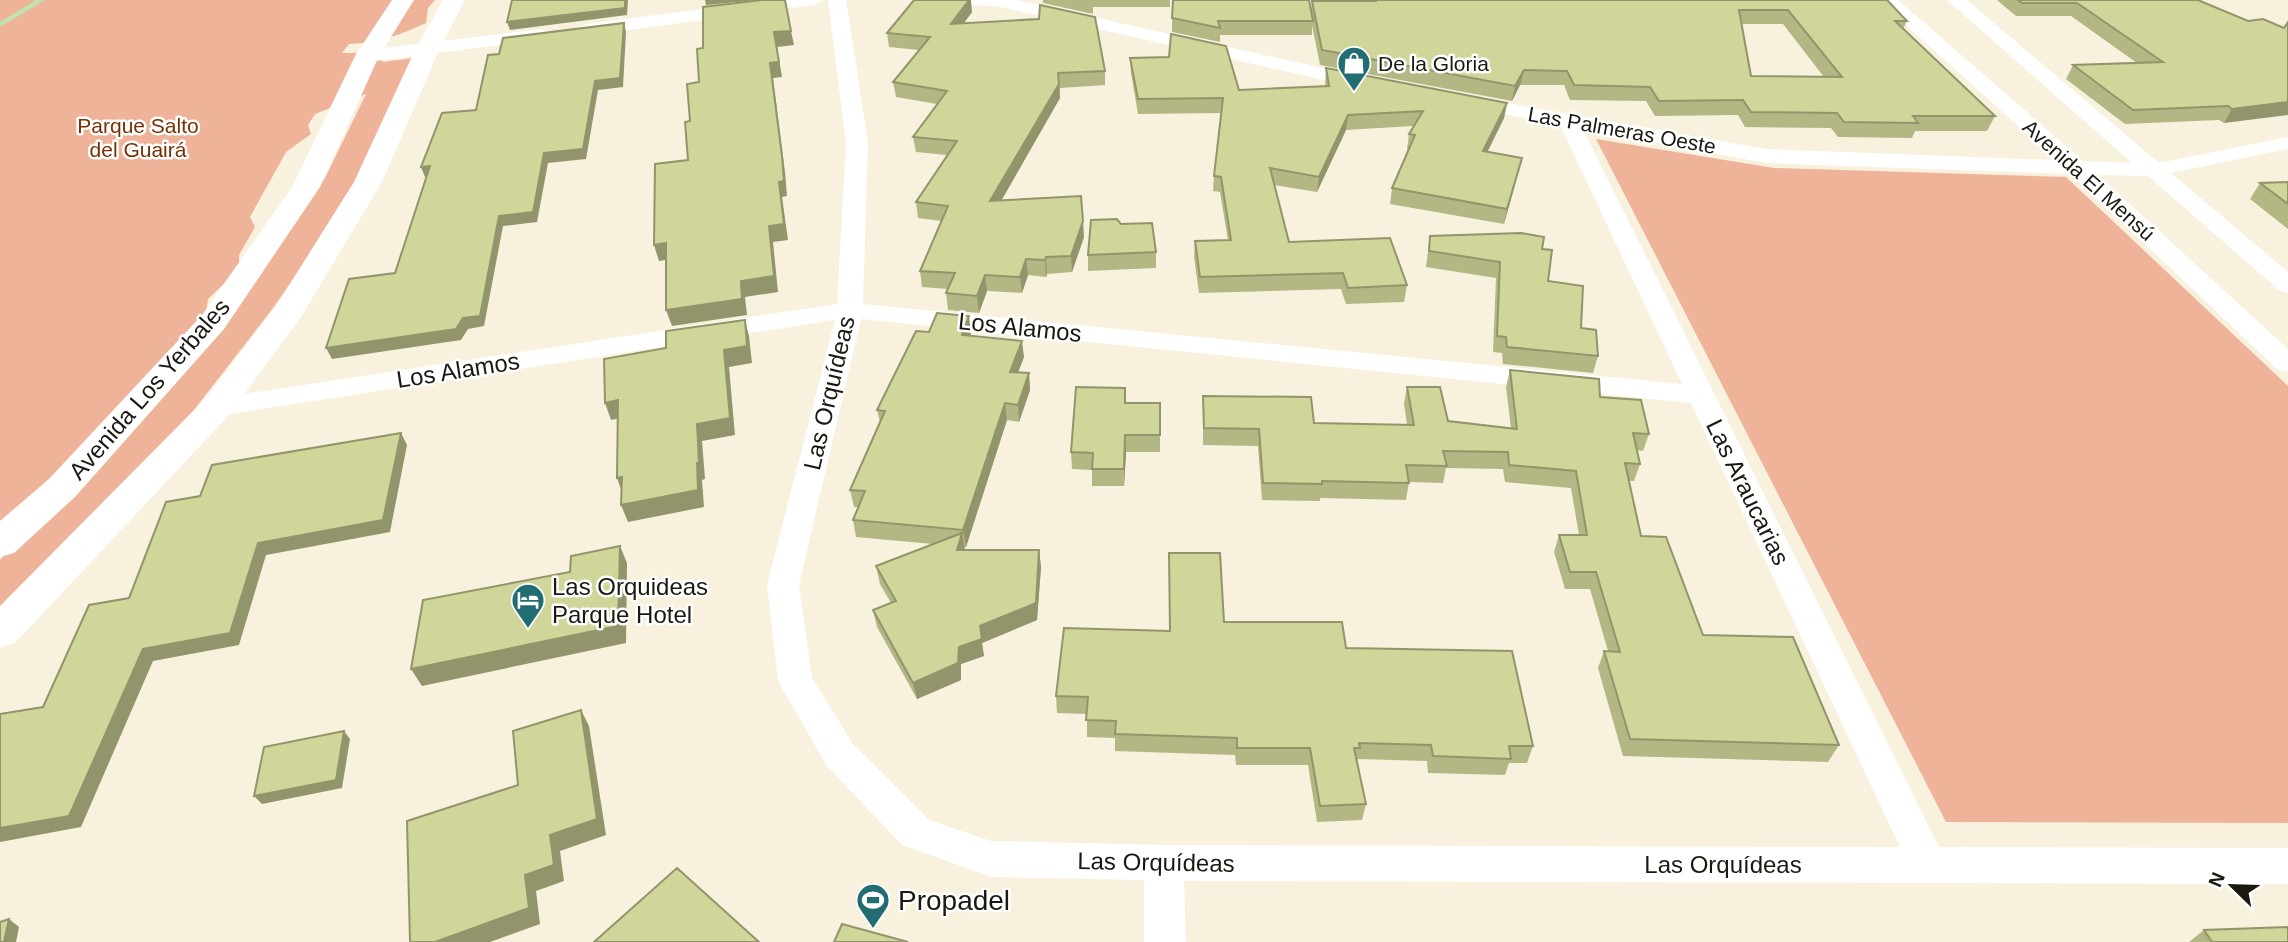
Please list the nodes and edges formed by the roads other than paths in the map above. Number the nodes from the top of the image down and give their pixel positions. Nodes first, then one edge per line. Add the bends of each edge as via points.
1 (403, 0) edge
2 (454, 0) edge
3 (814, 0) edge
4 (837, 0) edge
5 (964, 0) edge
6 (1887, 0) edge
7 (1956, 0) edge
8 (427, 50) junction
9 (367, 56) junction
10 (1386, 87) edge
11 (1451, 99) edge
12 (1568, 120) junction
13 (2288, 143) edge
14 (2077, 167) junction
15 (2155, 170) junction
16 (2288, 285) edge
17 (850, 310) junction
18 (2288, 364) edge
19 (1702, 395) junction
20 (217, 407) junction
21 (0, 543) edge
22 (0, 632) edge
23 (1164, 863) junction
24 (1928, 865) junction
25 (2288, 866) edge
26 (1166, 942) edge

1 - 9 street, Avenida Los Yerbales
2 - 8 street
3 - 8 street
4 - 17 street, Las Orquídeas via 857,143
5 - 10 street via 996,1
6 - 14 street, Avenida El Mensú
7 - 15 street, Avenida El Mensú
8 - 9 street
8 - 20 street via 368,183 290,310
9 - 21 street, Avenida Los Yerbales via 306,187 213,323 62,488
11 - 12 street, Las Palmeras Oeste
12 - 14 street, Las Palmeras Oeste via 1766,156
12 - 19 street, Las Araucarias
13 - 15 street, Las Palmeras Oeste
14 - 15 street, Las Palmeras Oeste
14 - 18 street, Avenida El Mensú
15 - 16 street, Avenida El Mensú
17 - 19 street, Los Alamos
17 - 20 street, Los Alamos
17 - 23 street, Las Orquídeas via 783,585 795,680 840,755 916,833 991,859
19 - 24 street, Las Araucarias
20 - 22 street
23 - 24 street, Las Orquídeas
23 - 26 street
24 - 25 street, Las Orquídeas

